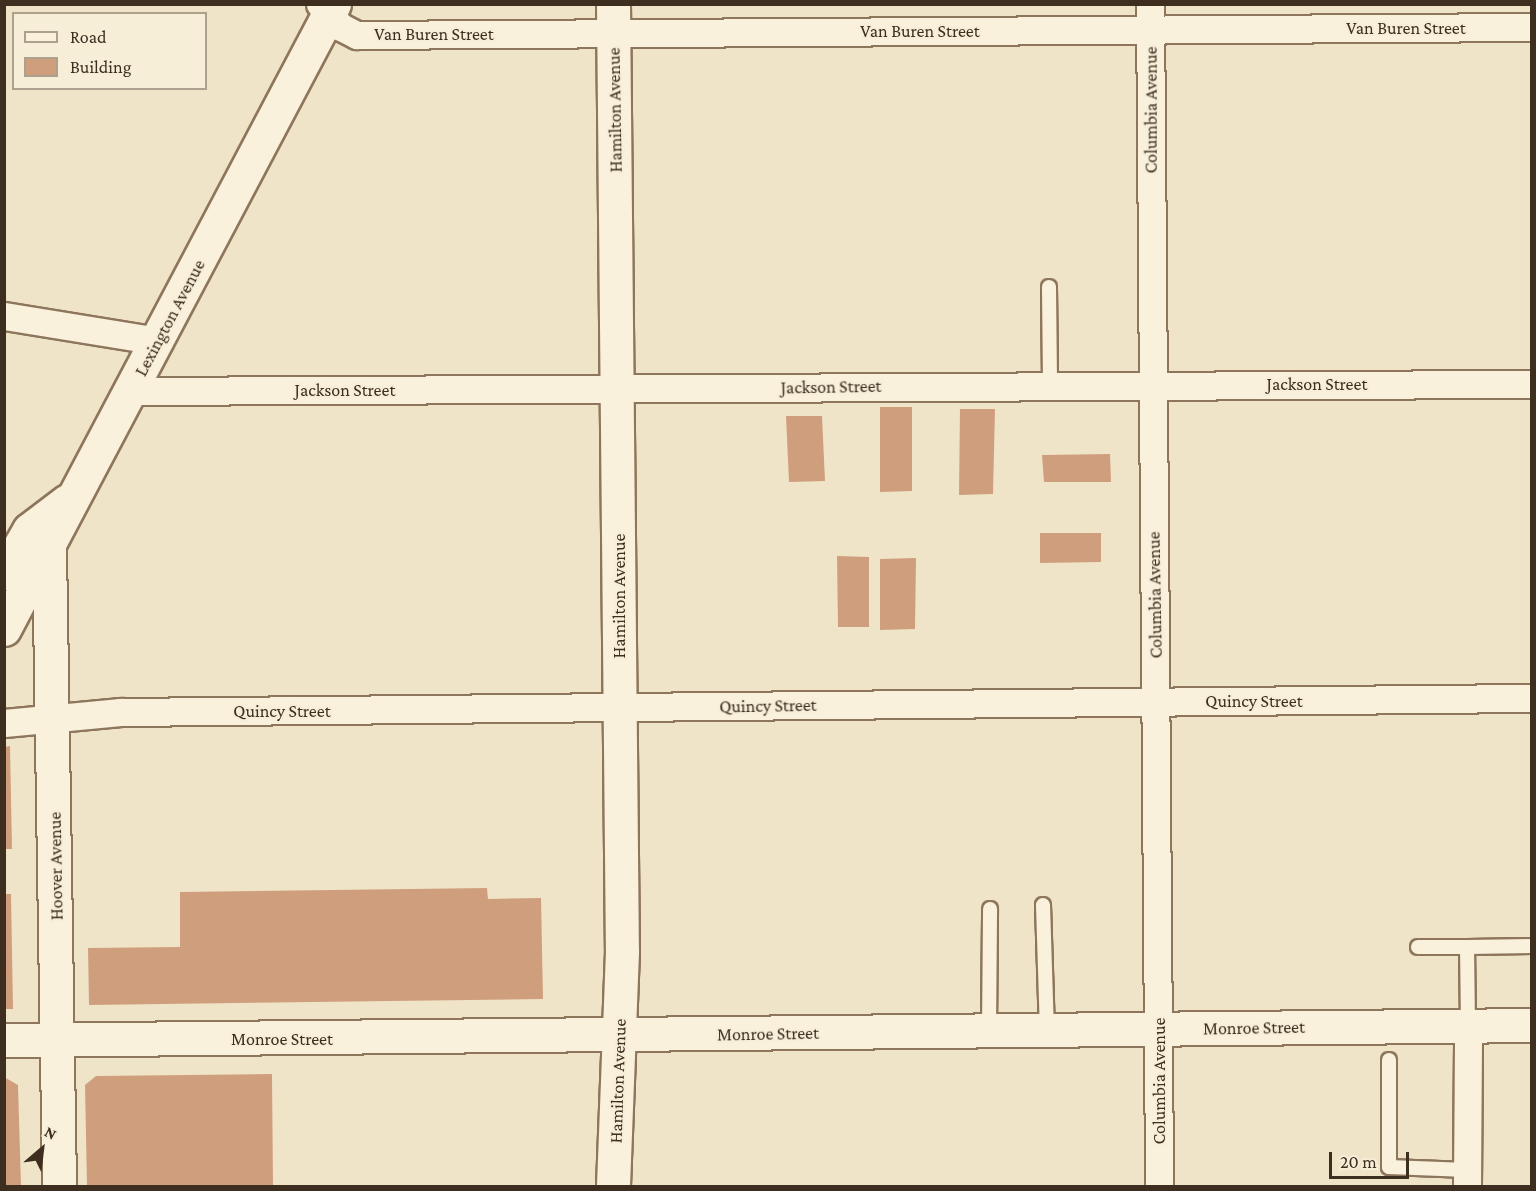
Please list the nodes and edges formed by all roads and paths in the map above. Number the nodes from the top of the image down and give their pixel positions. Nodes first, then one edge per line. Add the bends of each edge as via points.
1 (328, 8) edge
2 (1150, 17) edge
3 (613, 19) edge
4 (1532, 27) edge
5 (1049, 287) dead end
6 (4, 315) edge
7 (159, 341) junction
8 (1050, 384) junction
9 (1153, 384) junction
10 (1532, 384) edge
11 (617, 389) junction
12 (131, 391) junction
13 (68, 500) junction
14 (48, 546) junction
15 (4, 573) edge
16 (4, 629) edge
17 (1532, 698) edge
18 (1156, 701) junction
19 (619, 708) junction
20 (54, 718) junction
21 (4, 723) edge
22 (1043, 905) dead end
23 (990, 909) dead end
24 (1532, 946) edge
25 (1418, 947) dead end
26 (1467, 947) junction
27 (1532, 1025) edge
28 (1468, 1026) junction
29 (1159, 1029) junction
30 (1047, 1030) junction
31 (990, 1031) junction
32 (620, 1037) junction
33 (4, 1040) edge
34 (58, 1040) junction
35 (1389, 1060) dead end
36 (1467, 1178) edge
37 (59, 1186) edge
38 (613, 1186) edge
39 (1159, 1186) edge

1 - 3 street, Van Buren Street via 357,34
1 - 7 main road, Lexington Avenue
2 - 3 street, Van Buren Street
2 - 4 street, Van Buren Street
2 - 9 street, Columbia Avenue
3 - 11 main road, Hamilton Avenue
5 - 8 lane
6 - 7 street
7 - 12 main road, Lexington Avenue
8 - 9 street, Jackson Street
8 - 11 street, Jackson Street
9 - 10 street, Jackson Street
9 - 18 street, Columbia Avenue
11 - 12 street, Jackson Street
11 - 19 main road, Hamilton Avenue
12 - 13 main road, Lexington Avenue
13 - 14 main road, Lexington Avenue
13 - 15 main road via 30,530
14 - 16 main road, Lexington Avenue
14 - 20 main road, Hoover Avenue
17 - 18 street, Quincy Street
18 - 19 street, Quincy Street
18 - 29 street, Columbia Avenue
19 - 20 street, Quincy Street via 120,712
19 - 32 main road, Hamilton Avenue
20 - 21 street, Quincy Street
20 - 34 main road, Hoover Avenue
22 - 30 lane
23 - 31 lane
24 - 26 lane
25 - 26 lane
26 - 28 lane
27 - 28 main road, Monroe Street
28 - 29 main road, Monroe Street
28 - 36 street
29 - 30 main road, Monroe Street
29 - 39 street, Columbia Avenue
30 - 31 main road, Monroe Street
31 - 32 main road, Monroe Street
32 - 34 main road, Monroe Street
32 - 38 main road, Hamilton Avenue
33 - 34 main road, Monroe Street
34 - 37 main road, Hoover Avenue
35 - 36 lane via 1389,1167

